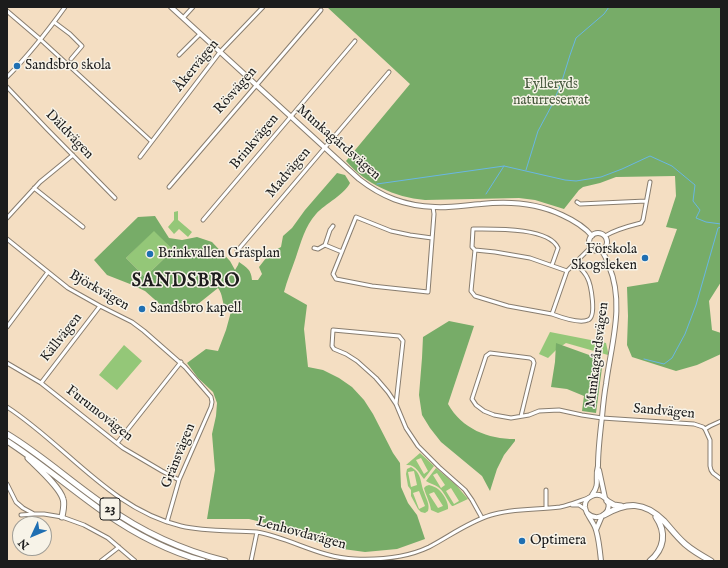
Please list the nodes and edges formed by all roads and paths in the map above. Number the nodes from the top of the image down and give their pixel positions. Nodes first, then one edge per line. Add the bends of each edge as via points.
1 (65, 7) edge
2 (171, 7) edge
3 (193, 7) edge
4 (263, 7) edge
5 (321, 10) dead end
6 (7, 11) edge
7 (183, 18) junction
8 (54, 22) junction
9 (200, 34) junction
10 (41, 40) junction
11 (355, 41) dead end
12 (220, 52) junction
13 (180, 55) dead end
14 (71, 59) dead end
15 (388, 72) dead end
16 (7, 77) edge
17 (256, 85) junction
18 (7, 87) edge
19 (290, 117) junction
20 (151, 141) junction
21 (325, 148) junction
22 (73, 155) junction
23 (140, 157) dead end
24 (650, 182) dead end
25 (169, 187) dead end
26 (34, 188) junction
27 (115, 198) dead end
28 (646, 201) junction
29 (577, 202) dead end
30 (434, 207) junction
31 (7, 218) edge
32 (203, 220) dead end
33 (333, 226) dead end
34 (83, 227) dead end
35 (592, 236) junction
36 (605, 236) junction
37 (432, 238) junction
38 (7, 239) edge
39 (325, 245) junction
40 (591, 247) junction
41 (314, 248) dead end
42 (475, 250) junction
43 (601, 250) junction
44 (238, 251) dead end
45 (342, 252) junction
46 (575, 263) junction
47 (552, 265) junction
48 (567, 271) junction
49 (48, 272) junction
50 (100, 306) junction
51 (552, 314) junction
52 (7, 327) edge
53 (181, 362) junction
54 (7, 363) edge
55 (41, 383) junction
56 (212, 399) joint
57 (396, 404) junction
58 (7, 408) edge
59 (522, 416) junction
60 (602, 418) junction
61 (721, 421) edge
62 (705, 429) junction
63 (7, 434) edge
64 (7, 441) edge
65 (117, 443) junction
66 (19, 449) junction
67 (598, 466) junction
68 (721, 479) edge
69 (179, 480) junction
70 (7, 484) edge
71 (546, 490) dead end
72 (590, 496) junction
73 (606, 500) junction
74 (570, 505) junction
75 (622, 506) junction
76 (546, 508) junction
77 (586, 511) junction
78 (653, 513) junction
79 (34, 514) junction
80 (21, 515) dead end
81 (603, 516) junction
82 (62, 517) junction
83 (482, 518) junction
84 (167, 522) junction
85 (596, 530) junction
86 (257, 532) junction
87 (119, 547) junction
88 (101, 561) edge
89 (135, 561) edge
90 (203, 561) edge
91 (225, 561) edge
92 (251, 561) edge
93 (601, 561) edge
94 (650, 561) edge
95 (711, 561) edge

1 - 8 street
2 - 7 street, Munkagårdsvägen
3 - 7 street
4 - 12 street, Åkervägen
5 - 17 street, Rösvägen
6 - 10 street
7 - 9 street, Munkagårdsvägen
8 - 10 street
8 - 14 street via 82,46
9 - 12 street, Munkagårdsvägen
9 - 13 street
10 - 16 street
10 - 20 street
11 - 19 street, Brinkvägen
12 - 17 street, Munkagårdsvägen
12 - 20 street, Åkervägen
15 - 21 street, Madvägen
17 - 19 street, Munkagårdsvägen
17 - 25 street, Rösvägen
18 - 22 street, Däldvägen
19 - 21 street, Munkagårdsvägen
19 - 32 street, Brinkvägen
20 - 23 street, Åkervägen
21 - 30 street, Munkagårdsvägen via 359,179 382,195
21 - 44 street, Madvägen
22 - 26 street
22 - 27 street, Däldvägen
24 - 28 street
26 - 31 street
26 - 34 street
28 - 29 street via 580,204
28 - 36 street via 641,223
30 - 35 street, Munkagårdsvägen via 506,202 532,205 569,219
30 - 37 street
33 - 39 street
35 - 36 street via 598,233
35 - 40 street
36 - 43 street via 606,245
37 - 45 street via 392,231 356,217
37 - 45 street via 428,292 336,279 333,274
38 - 49 street, Björkvägen
39 - 41 street via 318,249
39 - 45 street
40 - 43 street
40 - 46 street
42 - 47 street via 530,258
42 - 47 street via 472,247 473,229 529,232 557,244
42 - 51 street via 471,291 475,296 508,306
43 - 60 street, Munkagårdsvägen via 611,270 617,298 617,315
46 - 48 street
46 - 51 street via 588,279 593,315 587,321 580,321
47 - 48 street
48 - 51 street
49 - 50 street, Björkvägen via 68,288
49 - 52 street
50 - 53 street, Björkvägen via 132,322
50 - 55 street, Källvägen
53 - 56 street, Björkvägen
53 - 65 street
54 - 55 street, Furumovägen
55 - 65 street, Furumovägen
56 - 69 street, Gränsvägen via 209,412
57 - 57 street via 403,341 401,337 333,330 334,349 363,365
57 - 83 street via 406,428 418,446 465,490
58 - 84 street, Lenhovdavägen via 119,497
59 - 59 street via 494,416 484,412 472,399 486,356 490,353 533,360
59 - 60 street, Sandvägen via 539,411 559,410
60 - 62 street, Sandvägen via 694,424
60 - 67 street, Munkagårdsvägen
61 - 62 street, Sandvägen
62 - 68 street via 710,440 711,470
63 - 91 main road, 23 via 35,452 106,507 132,523 179,547
64 - 66 main road, 23
65 - 69 street, Furumovägen
66 - 82 main road via 62,495
66 - 90 main road, 23 via 119,522 155,542
67 - 72 street, Munkagårdsvägen via 597,486
67 - 73 street, Munkagårdsvägen
69 - 84 street, Gränsvägen
70 - 79 street via 16,502
71 - 76 street
72 - 73 street via 599,495
72 - 74 street, Lenhovdavägen
72 - 77 street via 586,502
73 - 75 main road via 616,506
73 - 81 street via 608,508
74 - 76 street, Lenhovdavägen
74 - 77 street, Lenhovdavägen
75 - 78 main road via 638,506
75 - 81 main road
76 - 83 street, Lenhovdavägen via 510,511
77 - 81 street via 590,516
77 - 85 street
78 - 94 main road via 661,525 663,537 657,554
78 - 95 main road via 684,544
79 - 80 street
79 - 82 street
81 - 85 street
82 - 87 street via 95,530
83 - 86 street, Lenhovdavägen via 429,547 396,558 381,559 334,557
84 - 86 street, Lenhovdavägen via 189,528
85 - 93 street
86 - 92 street
87 - 88 street
87 - 89 street

